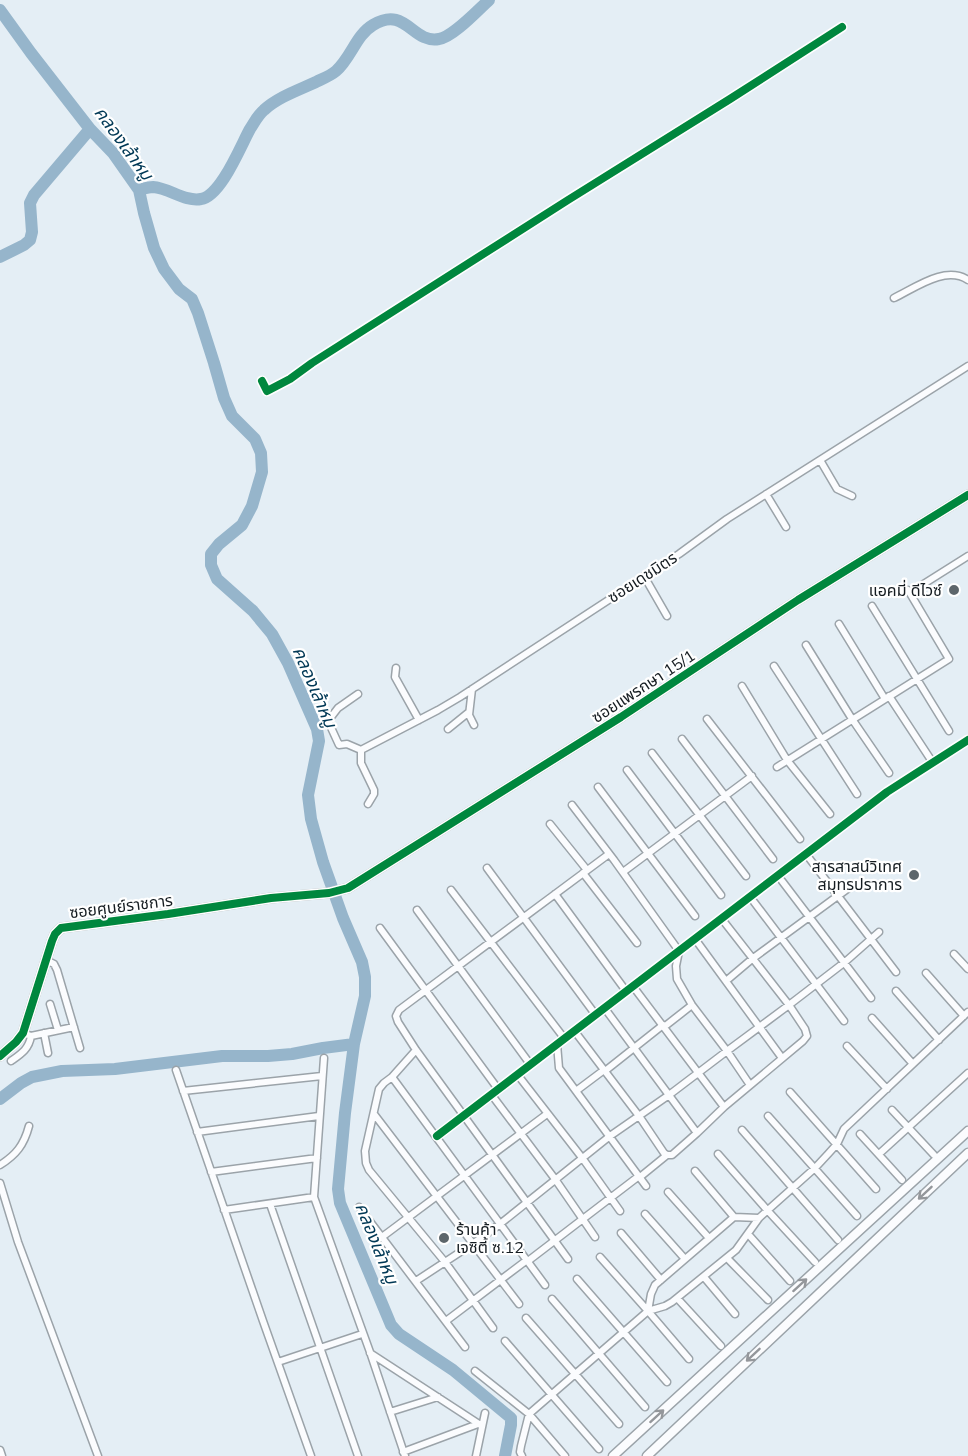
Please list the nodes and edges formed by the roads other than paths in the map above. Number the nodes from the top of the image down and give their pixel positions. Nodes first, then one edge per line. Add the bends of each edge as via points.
1 (842, 27) dead end
2 (968, 280) edge
3 (894, 298) dead end
4 (968, 366) edge
5 (262, 381) dead end
6 (820, 460) junction
7 (766, 494) junction
8 (968, 495) edge
9 (852, 496) dead end
10 (786, 527) dead end
11 (968, 556) edge
12 (644, 576) junction
13 (922, 585) dead end
14 (908, 590) dead end
15 (872, 606) dead end
16 (667, 616) dead end
17 (839, 624) dead end
18 (806, 645) dead end
19 (774, 666) dead end
20 (396, 668) dead end
21 (917, 679) junction
22 (742, 686) dead end
23 (472, 689) junction
24 (358, 694) dead end
25 (887, 698) junction
26 (469, 712) junction
27 (707, 719) dead end
28 (852, 719) junction
29 (419, 720) junction
30 (474, 725) dead end
31 (448, 729) dead end
32 (949, 731) dead end
33 (682, 739) dead end
34 (821, 739) junction
35 (968, 740) edge
36 (361, 750) junction
37 (652, 753) dead end
38 (787, 760) junction
39 (933, 763) junction
40 (777, 766) dead end
41 (627, 771) dead end
42 (889, 773) dead end
43 (752, 776) junction
44 (598, 787) dead end
45 (857, 794) dead end
46 (726, 796) junction
47 (368, 804) dead end
48 (572, 805) dead end
49 (830, 814) dead end
50 (700, 815) junction
51 (550, 824) dead end
52 (674, 834) junction
53 (800, 839) dead end
54 (648, 853) junction
55 (609, 854) junction
56 (809, 858) dead end
57 (773, 859) dead end
58 (487, 868) dead end
59 (585, 872) junction
60 (622, 872) junction
61 (746, 876) dead end
62 (782, 881) dead end
63 (854, 884) dead end
64 (451, 890) dead end
65 (329, 893) joint
66 (555, 894) junction
67 (721, 894) dead end
68 (838, 896) junction
69 (754, 902) dead end
70 (417, 910) dead end
71 (695, 916) dead end
72 (809, 916) junction
73 (523, 918) junction
74 (725, 923) dead end
75 (380, 928) dead end
76 (879, 932) dead end
77 (781, 937) junction
78 (870, 938) junction
79 (490, 942) junction
80 (637, 943) dead end
81 (698, 943) dead end
82 (679, 951) junction
83 (954, 954) dead end
84 (752, 959) junction
85 (46, 960) junction
86 (845, 962) junction
87 (458, 966) junction
88 (968, 969) edge
89 (896, 972) dead end
90 (926, 973) dead end
91 (726, 981) junction
92 (817, 983) junction
93 (635, 989) dead end
94 (426, 990) junction
95 (626, 991) junction
96 (896, 991) dead end
97 (871, 998) dead end
98 (50, 1004) dead end
99 (692, 1005) junction
100 (789, 1005) junction
101 (606, 1010) dead end
102 (595, 1014) junction
103 (966, 1014) edge
104 (872, 1018) dead end
105 (844, 1021) dead end
106 (663, 1026) junction
107 (74, 1027) junction
108 (759, 1027) junction
109 (58, 1030) junction
110 (44, 1033) junction
111 (576, 1034) dead end
112 (27, 1035) junction
113 (564, 1038) junction
114 (939, 1040) junction
115 (557, 1044) junction
116 (847, 1046) dead end
117 (634, 1047) junction
118 (80, 1048) dead end
119 (416, 1050) junction
120 (727, 1051) junction
121 (48, 1053) dead end
122 (0, 1056) edge
123 (324, 1058) dead end
124 (782, 1058) junction
125 (11, 1061) dead end
126 (913, 1064) junction
127 (530, 1065) junction
128 (176, 1070) dead end
129 (604, 1070) junction
130 (698, 1073) junction
131 (968, 1073) edge
132 (517, 1074) junction
133 (322, 1076) junction
134 (392, 1077) junction
135 (750, 1085) junction
136 (498, 1089) junction
137 (887, 1089) junction
138 (183, 1091) junction
139 (576, 1091) junction
140 (790, 1092) dead end
141 (491, 1094) junction
142 (669, 1095) junction
143 (724, 1107) junction
144 (892, 1110) dead end
145 (374, 1114) junction
146 (547, 1114) junction
147 (319, 1116) junction
148 (463, 1116) junction
149 (639, 1116) junction
150 (768, 1116) dead end
151 (29, 1126) dead end
152 (909, 1128) junction
153 (742, 1130) dead end
154 (968, 1131) edge
155 (197, 1132) junction
156 (697, 1133) junction
157 (520, 1134) junction
158 (860, 1134) dead end
159 (437, 1136) junction
160 (610, 1136) junction
161 (837, 1144) junction
162 (968, 1153) edge
163 (718, 1154) dead end
164 (879, 1154) junction
165 (492, 1155) junction
166 (667, 1155) junction
167 (934, 1155) dead end
168 (317, 1158) junction
169 (583, 1159) junction
170 (0, 1165) edge
171 (815, 1168) junction
172 (694, 1171) dead end
173 (211, 1172) junction
174 (465, 1175) junction
175 (639, 1177) junction
176 (555, 1179) junction
177 (902, 1180) dead end
178 (0, 1183) edge
179 (646, 1186) dead end
180 (792, 1189) junction
181 (876, 1189) dead end
182 (668, 1192) dead end
183 (437, 1196) junction
184 (314, 1197) junction
185 (610, 1198) junction
186 (527, 1202) junction
187 (270, 1203) junction
188 (359, 1207) dead end
189 (224, 1210) junction
190 (620, 1211) dead end
191 (768, 1211) junction
192 (645, 1214) dead end
193 (857, 1216) dead end
194 (408, 1217) junction
195 (734, 1217) junction
196 (759, 1218) junction
197 (582, 1219) junction
198 (500, 1224) junction
199 (621, 1233) dead end
200 (748, 1234) junction
201 (382, 1237) junction
202 (595, 1237) dead end
203 (709, 1238) junction
204 (554, 1240) junction
205 (838, 1240) dead end
206 (474, 1243) junction
207 (600, 1257) dead end
208 (727, 1258) junction
209 (568, 1259) dead end
210 (685, 1259) junction
211 (527, 1261) junction
212 (444, 1262) junction
213 (815, 1262) dead end
214 (704, 1277) junction
215 (578, 1279) dead end
216 (501, 1280) junction
217 (661, 1280) junction
218 (416, 1281) junction
219 (790, 1281) dead end
220 (545, 1285) dead end
221 (677, 1298) junction
222 (552, 1299) dead end
223 (768, 1300) dead end
224 (473, 1301) junction
225 (519, 1304) dead end
226 (648, 1311) junction
227 (735, 1314) dead end
228 (526, 1318) dead end
229 (446, 1321) junction
230 (493, 1328) dead end
231 (623, 1333) junction
232 (363, 1334) junction
233 (505, 1341) dead end
234 (465, 1347) dead end
235 (721, 1347) dead end
236 (320, 1348) junction
237 (370, 1352) junction
238 (600, 1353) junction
239 (689, 1359) dead end
240 (278, 1362) junction
241 (475, 1371) dead end
242 (575, 1374) junction
243 (667, 1382) dead end
244 (551, 1395) junction
245 (438, 1397) junction
246 (645, 1407) dead end
247 (390, 1412) junction
248 (485, 1413) dead end
249 (529, 1414) junction
250 (619, 1424) dead end
251 (480, 1425) junction
252 (599, 1449) dead end
253 (0, 1450) edge
254 (404, 1454) edge
255 (2, 1456) edge
256 (98, 1456) edge
257 (311, 1456) edge
258 (358, 1456) edge
259 (476, 1456) edge
260 (522, 1456) edge
261 (565, 1456) edge
262 (614, 1456) edge
263 (647, 1456) edge

1 - 5 street via 290,379 267,391
2 - 3 street via 952,274 932,279
4 - 6 street, ซอยเดชมิตร
6 - 7 street, ซอยเดชมิตร
6 - 9 street via 837,489
7 - 10 street
7 - 12 street, ซอยเดชมิตร
8 - 65 street, ซอยแพรกษา 15/1 via 348,888
11 - 13 street
12 - 16 street
12 - 23 street, ซอยเดชมิตร
14 - 21 street via 949,659
15 - 21 street
17 - 25 street
18 - 28 street
19 - 34 street
20 - 29 street via 395,677
21 - 25 street
21 - 32 street
22 - 38 street
23 - 26 street
23 - 29 street, ซอยเดชมิตร
24 - 36 street via 328,721 339,745
25 - 28 street
25 - 39 street
26 - 30 street
26 - 31 street
27 - 43 street
28 - 34 street
28 - 42 street
29 - 36 street, ซอยเดชมิตร
33 - 46 street
34 - 38 street
34 - 45 street
35 - 39 street
36 - 47 street via 361,763 374,790
37 - 50 street
38 - 40 street
38 - 49 street
39 - 82 street via 887,792
41 - 52 street
43 - 46 street
43 - 53 street
44 - 54 street
46 - 50 street
46 - 57 street
48 - 55 street
50 - 52 street
50 - 61 street
51 - 59 street
52 - 54 street
52 - 67 street
54 - 60 street
54 - 71 street
55 - 59 street
55 - 60 street
56 - 68 street
58 - 73 street
59 - 66 street
59 - 80 street
60 - 82 street
62 - 72 street
63 - 68 street
64 - 79 street
65 - 85 street, ซอยศูนย์ราชการ via 61,928
66 - 73 street
66 - 95 street
68 - 72 street
68 - 78 street
69 - 77 street
70 - 87 street
72 - 77 street
72 - 86 street
73 - 79 street
73 - 102 street
74 - 84 street
75 - 94 street
76 - 78 street
77 - 84 street
77 - 92 street
78 - 86 street
78 - 89 street
79 - 87 street
79 - 113 street
81 - 91 street
82 - 95 street
82 - 99 street via 676,980
83 - 88 street
84 - 91 street
84 - 100 street
85 - 107 street via 57,970
85 - 112 street, ซอยศูนย์ราชการ
86 - 92 street
86 - 97 street
87 - 94 street
87 - 127 street
90 - 103 street
91 - 108 street
92 - 100 street
92 - 105 street
93 - 106 street
94 - 119 street via 396,1016
94 - 136 street
95 - 102 street
96 - 114 street
98 - 109 street
99 - 106 street
99 - 120 street
100 - 108 street
100 - 124 street via 807,1036
101 - 117 street
102 - 113 street
103 - 114 street
104 - 126 street
106 - 117 street
106 - 130 street
107 - 109 street
107 - 118 street
108 - 120 street
108 - 124 street
109 - 110 street
110 - 112 street
110 - 121 street
111 - 129 street
112 - 122 street, ซอยศูนย์ราชการ
112 - 125 street via 30,1044
113 - 115 street
114 - 126 street
115 - 127 street
115 - 139 street via 559,1068
116 - 137 street
117 - 129 street
117 - 142 street
119 - 134 street
119 - 148 street
120 - 130 street
120 - 135 street
123 - 133 street
124 - 135 street
126 - 137 street
127 - 132 street
128 - 138 street
129 - 139 street
129 - 149 street
130 - 142 street
130 - 143 street
131 - 152 street
132 - 136 street
132 - 146 street
133 - 138 street
133 - 147 street
134 - 145 street via 380,1089
134 - 159 street
135 - 143 street
136 - 141 street
137 - 161 street via 844,1129
138 - 155 street
139 - 160 street
140 - 161 street
141 - 148 street
141 - 157 street
142 - 149 street
142 - 156 street
143 - 156 street
144 - 152 street
145 - 183 street
145 - 194 street via 366,1163
146 - 157 street
146 - 169 street
147 - 155 street
147 - 168 street
148 - 159 street
148 - 165 street
149 - 160 street
149 - 166 street
150 - 171 street
151 - 170 street via 26,1140
152 - 164 street
152 - 167 street
153 - 180 street
262 -> 154 street
155 - 173 street
156 - 166 street
157 - 165 street
157 - 176 street
158 - 164 street
159 - 174 street
160 - 169 street
160 - 175 street
161 - 171 street
161 - 181 street
162 -> 263 street
163 - 191 street
164 - 177 street
165 - 174 street
165 - 186 street
166 - 175 street
168 - 173 street
168 - 184 street
169 - 176 street
169 - 185 street
171 - 180 street
171 - 193 street
172 - 195 street
173 - 189 street
174 - 183 street
174 - 198 street
175 - 179 street
175 - 185 street
176 - 186 street
176 - 197 street
178 - 256 street
180 - 191 street
180 - 205 street
182 - 203 street
183 - 194 street
183 - 206 street
184 - 187 street
184 - 232 street
185 - 190 street
185 - 197 street
186 - 198 street
186 - 204 street
187 - 189 street
187 - 236 street
188 - 201 street
189 - 240 street
191 - 196 street
191 - 213 street
192 - 210 street
194 - 201 street
194 - 212 street
195 - 196 street
195 - 203 street
196 - 200 street
197 - 202 street
197 - 204 street
198 - 206 street
198 - 211 street
199 - 217 street
200 - 208 street
200 - 219 street
201 - 218 street
203 - 210 street
204 - 209 street
204 - 211 street
206 - 212 street
206 - 216 street
207 - 226 street
208 - 214 street
208 - 223 street
210 - 217 street
211 - 216 street
211 - 220 street
212 - 218 street
212 - 224 street
214 - 221 street
214 - 227 street
215 - 231 street
216 - 224 street
216 - 225 street
217 - 226 street via 652,1289
218 - 229 street
221 - 226 street
221 - 235 street
222 - 238 street
224 - 229 street
224 - 230 street
226 - 231 street
226 - 239 street
228 - 242 street
229 - 234 street
231 - 238 street
231 - 243 street
232 - 236 street
232 - 237 street
233 - 244 street
236 - 240 street
236 - 258 street
237 - 245 street
237 - 247 street
238 - 242 street
238 - 246 street
240 - 257 street
241 - 249 street
242 - 244 street
242 - 250 street
244 - 249 street
244 - 252 street
245 - 247 street
245 - 251 street
247 - 254 street
248 - 251 street
249 - 260 street via 520,1446
249 - 261 street
251 - 254 street
251 - 259 street
253 - 255 street

